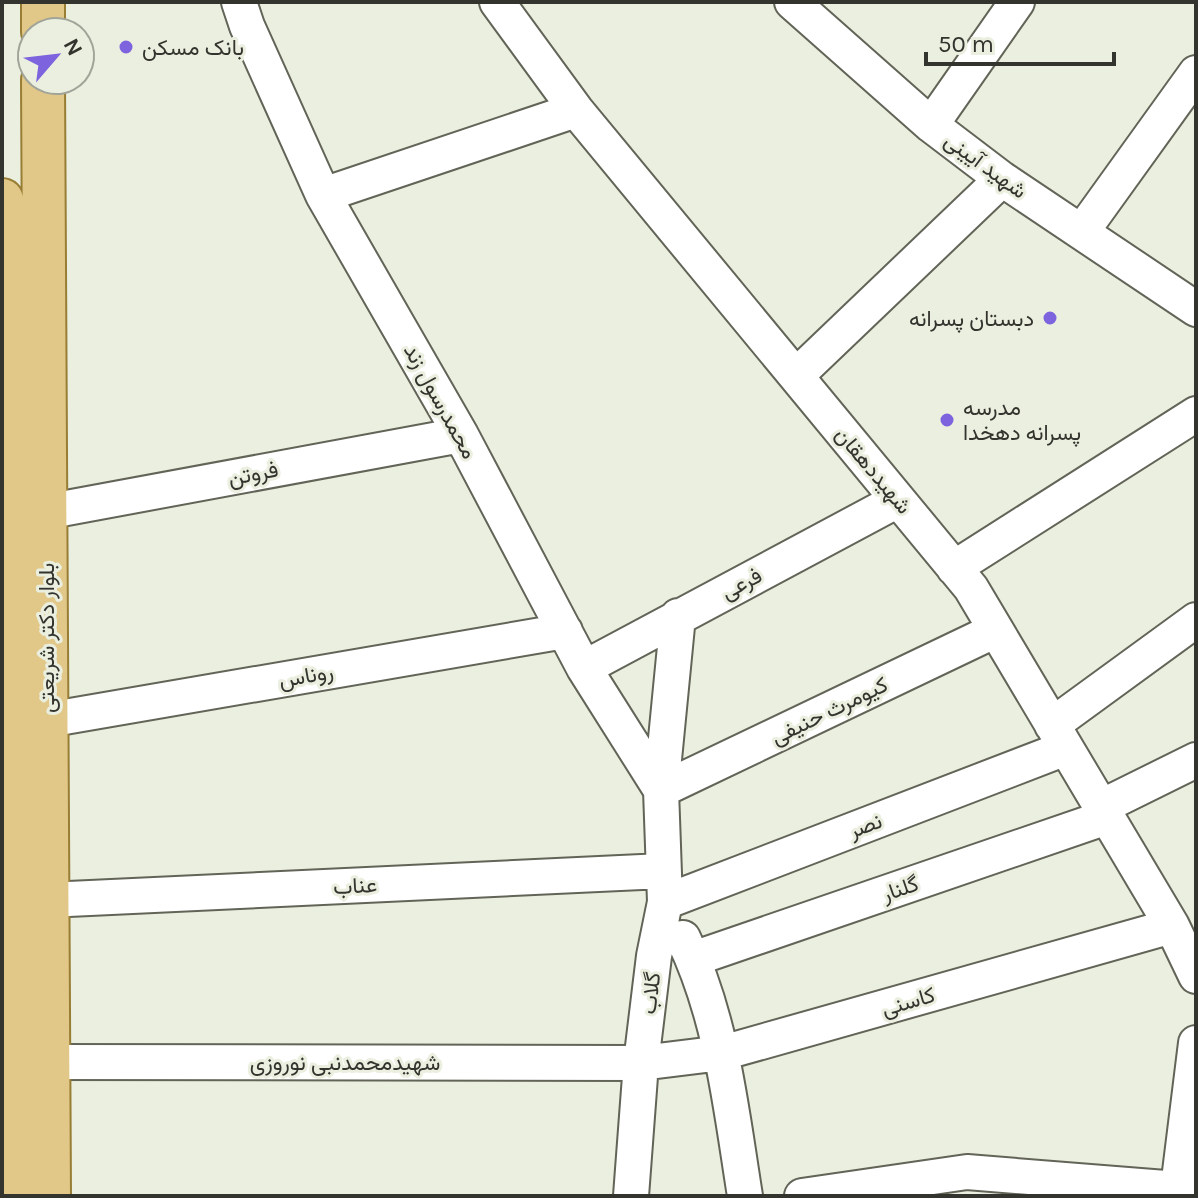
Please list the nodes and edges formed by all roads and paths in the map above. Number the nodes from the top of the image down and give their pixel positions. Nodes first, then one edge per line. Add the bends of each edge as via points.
1 (239, 2) edge
2 (497, 2) edge
3 (792, 2) edge
4 (1017, 2) edge
5 (824, 14) edge
6 (1196, 73) edge
7 (41, 96) edge
8 (576, 110) junction
9 (931, 125) junction
10 (1002, 179) junction
11 (323, 195) junction
12 (2, 200) edge
13 (1083, 230) junction
14 (1196, 309) edge
15 (17, 327) edge
16 (796, 376) junction
17 (1196, 414) edge
18 (461, 435) junction
19 (898, 500) junction
20 (18, 515) edge
21 (954, 568) junction
22 (678, 616) junction
23 (1196, 620) edge
24 (996, 630) junction
25 (565, 631) junction
26 (584, 668) junction
27 (4, 707) edge
28 (47, 720) junction
29 (1059, 736) junction
30 (1196, 760) edge
31 (661, 790) junction
32 (1104, 812) junction
33 (664, 886) junction
34 (23, 918) edge
35 (1172, 926) junction
36 (693, 959) junction
37 (1196, 976) edge
38 (1196, 1043) edge
39 (1196, 1050) edge
40 (722, 1053) junction
41 (48, 1062) junction
42 (641, 1063) junction
43 (6, 1135) edge
44 (1183, 1176) edge
45 (9, 1196) edge
46 (49, 1196) edge
47 (631, 1196) edge
48 (745, 1196) edge
49 (802, 1196) edge

1 - 11 street, محمدرسول زند
2 - 8 street, شهیددهقان
3 - 5 street, شهید آیینی
4 - 9 street
5 - 9 street, شهید آیینی
6 - 13 street
7 - 15 main road, بلوار دکتر شریعتی
8 - 11 street
8 - 16 street, شهیددهقان
9 - 10 street, شهید آیینی
10 - 13 street, شهید آیینی
10 - 16 street
11 - 18 street, محمدرسول زند
12 - 15 main road
13 - 14 street, شهید آیینی
15 - 20 main road, بلوار دکتر شریعتی
16 - 19 street, شهیددهقان
17 - 21 street
18 - 20 street, فروتن
18 - 25 street, محمدرسول زند
19 - 21 street, شهیددهقان
19 - 22 street, فرعی
20 - 27 main road
20 - 28 main road, بلوار دکتر شریعتی
21 - 24 street, شهیددهقان
22 - 26 street, فرعی
22 - 31 street, گلاب
23 - 29 street, نصر
24 - 29 street, شهیددهقان
24 - 31 street, کیومرث حنیفی
25 - 26 street, محمدرسول زند
25 - 28 street, روناس
26 - 31 street, محمدرسول زند
27 - 34 main road
28 - 34 main road, بلوار دکتر شریعتی
29 - 32 street, شهیددهقان
29 - 33 street, نصر
30 - 32 street, گلنار
31 - 33 street, گلاب
32 - 35 street, شهیددهقان
32 - 36 street, گلنار
33 - 34 street, عناب
33 - 36 street
33 - 42 street, گلاب
34 - 41 main road, بلوار دکتر شریعتی
34 - 43 main road
35 - 37 street, شهیددهقان
35 - 40 street, کاسنی
36 - 40 street
38 - 39 street
39 - 44 street
40 - 42 street, کاسنی
40 - 48 street
41 - 42 street, شهیدمحمدنبی نوروزی
41 - 46 main road, بلوار دکتر شریعتی
42 - 47 street, گلاب
43 - 45 main road
44 - 49 street via 967,1172

